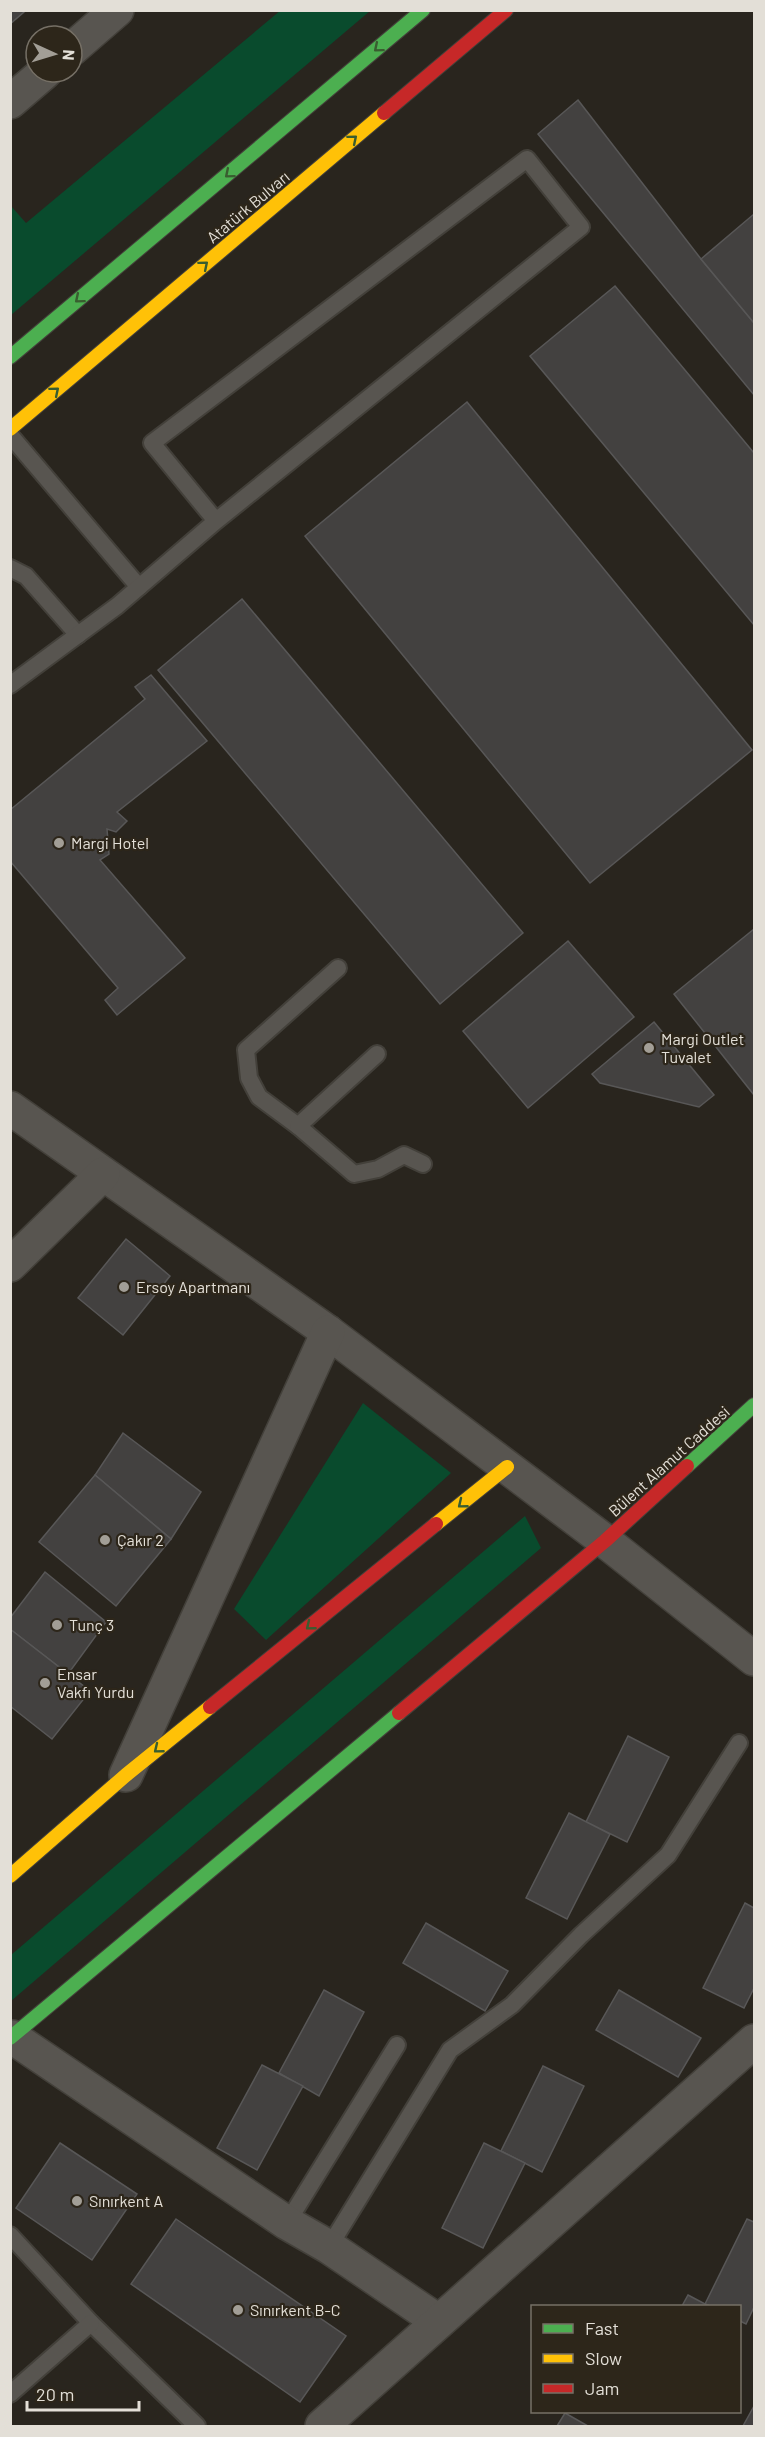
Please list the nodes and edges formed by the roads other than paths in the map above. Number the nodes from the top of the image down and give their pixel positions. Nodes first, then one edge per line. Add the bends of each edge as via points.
1 (117, 10) edge
2 (423, 10) edge
3 (506, 10) edge
4 (84, 39) edge
5 (31, 84) edge
6 (10, 102) edge
7 (10, 357) edge
8 (10, 429) edge
9 (10, 435) edge
10 (216, 521) junction
11 (10, 568) edge
12 (139, 586) junction
13 (78, 635) junction
14 (10, 685) edge
15 (338, 968) dead end
16 (377, 1054) dead end
17 (10, 1108) edge
18 (298, 1126) junction
19 (423, 1164) dead end
20 (103, 1174) junction
21 (10, 1265) edge
22 (328, 1332) junction
23 (754, 1406) edge
24 (507, 1467) junction
25 (605, 1541) junction
26 (754, 1659) edge
27 (739, 1743) dead end
28 (126, 1775) junction
29 (10, 1876) edge
30 (11, 2037) edge
31 (754, 2041) edge
32 (397, 2045) dead end
33 (287, 2223) junction
34 (10, 2235) edge
35 (329, 2247) junction
36 (438, 2321) junction
37 (91, 2323) junction
38 (10, 2394) edge
39 (197, 2427) edge
40 (322, 2427) edge

1 - 4 street
2 -> 7 street
8 -> 3 street, Atatürk Bulvarı
5 - 6 street
9 - 12 lane
10 - 10 lane via 581,227 527,159 152,443
10 - 12 lane
11 - 13 lane via 26,576
12 - 13 lane
13 - 14 lane
15 - 18 lane via 246,1050 249,1078 259,1096
16 - 18 lane
17 - 20 street
18 - 19 lane via 354,1174 378,1169 404,1155
20 - 21 street
20 - 22 street
22 - 24 street
22 - 28 street
23 - 25 street, Bülent Alamut Caddesi
24 - 25 street
24 -> 28 street
25 - 26 street
25 - 30 street, Bülent Alamut Caddesi
27 - 35 lane via 668,1855 512,2005 450,2050
28 - 29 street
30 - 33 street
31 - 36 street
32 - 33 lane
33 - 35 street
34 - 37 lane
35 - 36 street
36 - 40 street
37 - 38 lane
37 - 39 lane

